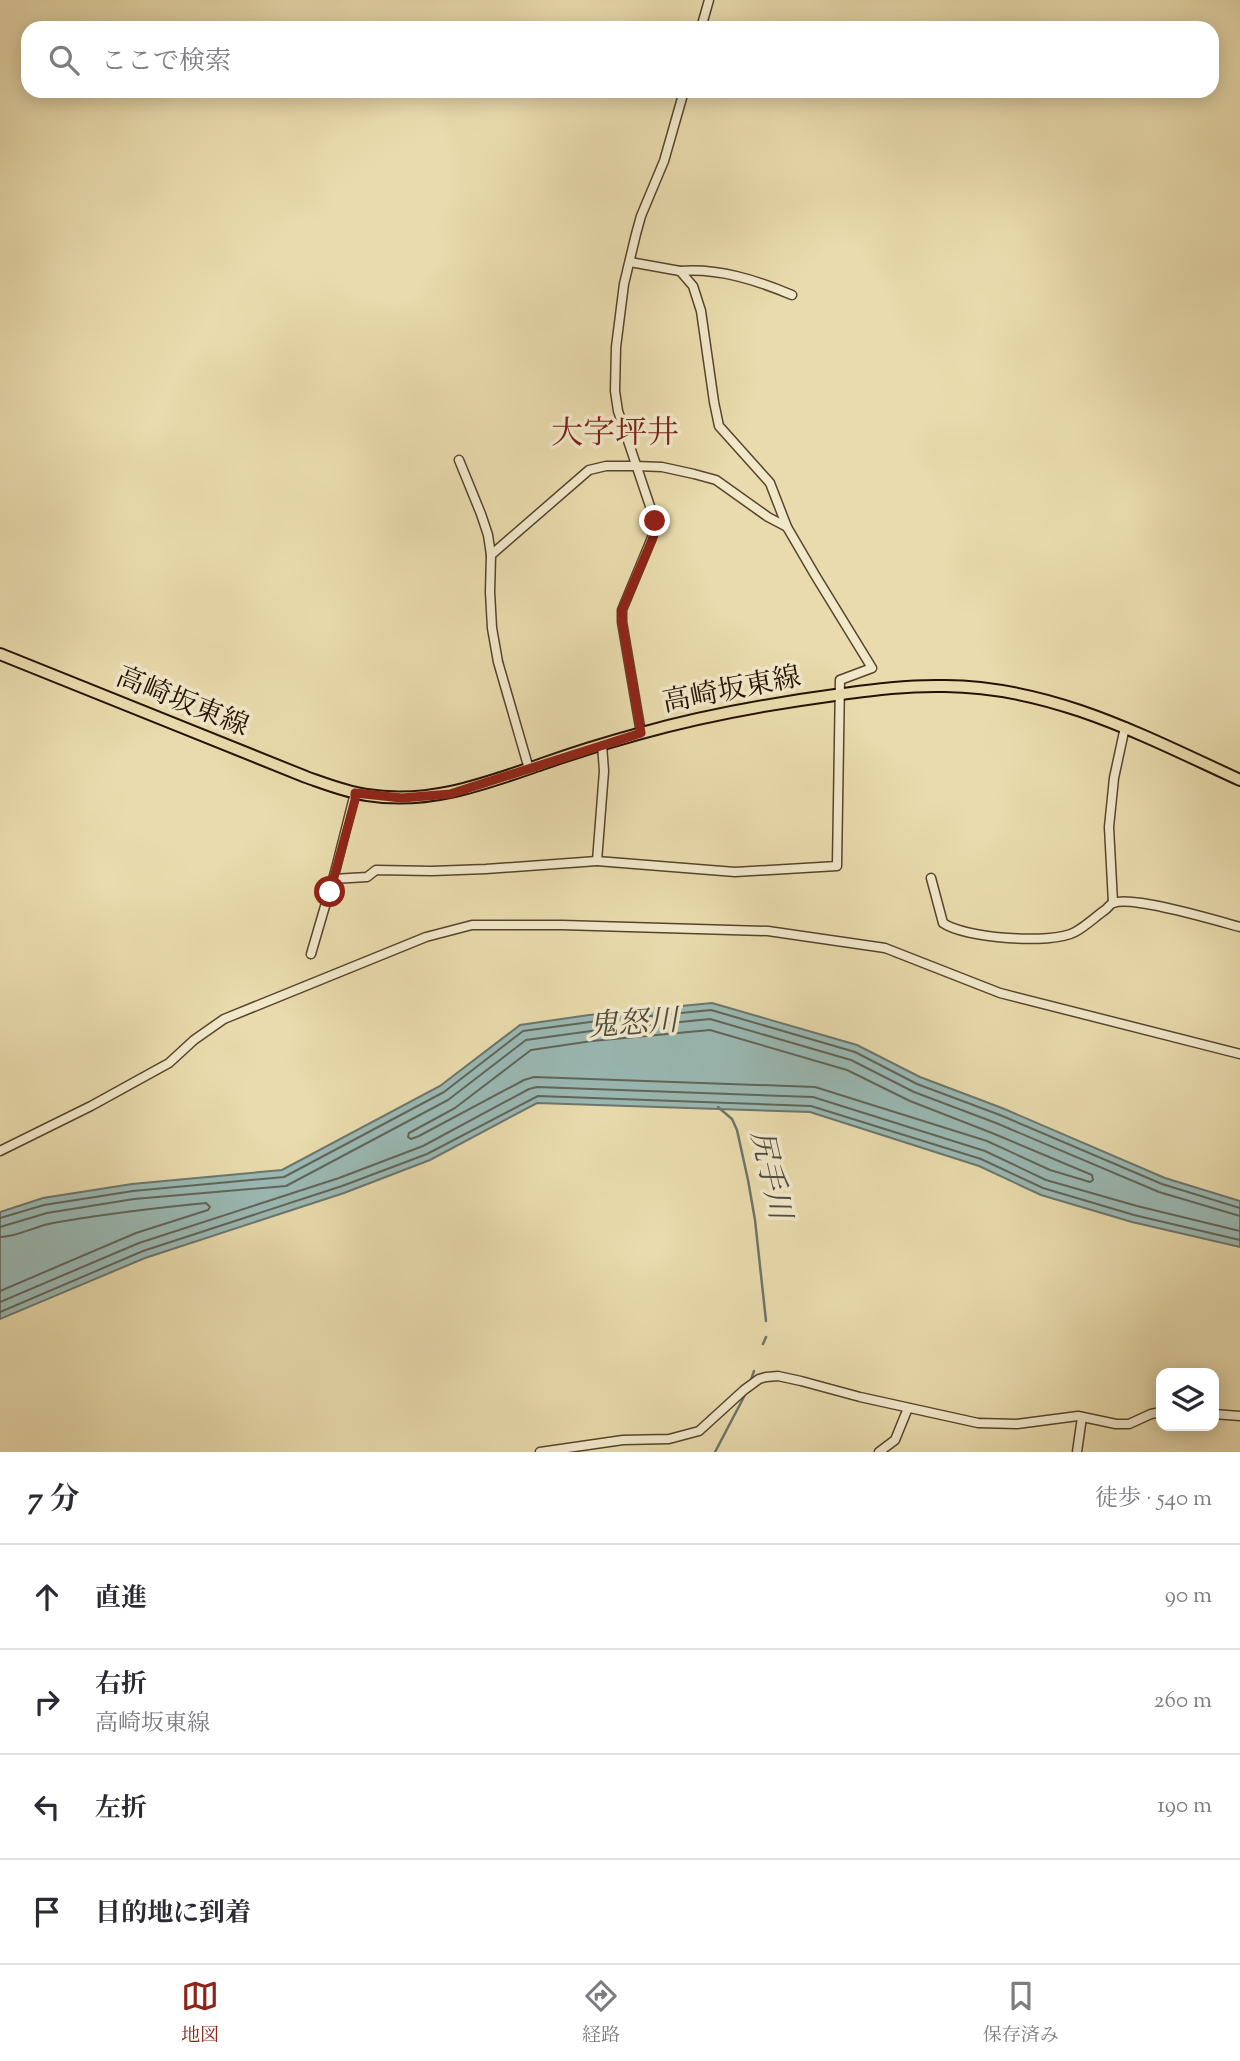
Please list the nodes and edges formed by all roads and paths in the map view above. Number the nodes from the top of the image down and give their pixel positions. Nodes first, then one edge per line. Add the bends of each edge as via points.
1 (709, 0) edge
2 (703, 21) edge
3 (682, 98) edge
4 (630, 262) junction
5 (680, 271) junction
6 (792, 295) dead end
7 (459, 460) dead end
8 (636, 466) junction
9 (787, 527) junction
10 (491, 555) junction
11 (0, 654) edge
12 (839, 694) junction
13 (1125, 727) junction
14 (641, 733) junction
15 (602, 745) junction
16 (529, 769) junction
17 (1240, 780) edge
18 (355, 793) junction
19 (597, 861) junction
20 (931, 878) dead end
21 (333, 879) junction
22 (1113, 903) junction
23 (1240, 927) edge
24 (311, 954) dead end
25 (1240, 1054) edge
26 (0, 1152) edge
27 (908, 1408) junction
28 (1156, 1413) edge
29 (1219, 1414) edge
30 (1240, 1416) edge
31 (1082, 1417) junction
32 (584, 1449) edge
33 (540, 1452) edge
34 (879, 1452) edge
35 (1077, 1452) edge

1 - 2 street
3 - 4 street
4 - 5 street
4 - 8 street via 616,347 615,391
5 - 6 street via 724,272
5 - 9 street via 693,286 701,311 719,426 770,483
7 - 10 street via 481,514
8 - 9 street via 716,480
8 - 10 street via 589,470
8 - 14 street via 655,521 652,540 622,610
9 - 12 street via 872,668 840,680
10 - 16 street via 489,592 498,662
11 - 18 main road, 高崎坂東線
12 - 13 main road, 高崎坂東線 via 916,685 1002,690 1058,703
12 - 14 main road, 高崎坂東線 via 743,709
12 - 19 street via 837,866 735,872
13 - 17 main road, 高崎坂東線
13 - 22 street via 1109,827
14 - 15 main road, 高崎坂東線
15 - 16 main road, 高崎坂東線
15 - 19 street
16 - 18 main road, 高崎坂東線 via 436,796
18 - 21 street
19 - 21 street via 376,870 366,877
20 - 22 street via 943,922 954,929 986,934 1056,938 1075,932
21 - 24 street
22 - 23 street via 1186,912
25 - 26 street via 1000,993 884,948 768,931 472,925 426,937 224,1019 169,1063
27 - 31 street via 994,1425
27 - 32 street via 789,1378 766,1377 744,1390 699,1431
27 - 34 street via 895,1440
28 - 31 street via 1129,1424
29 - 30 street
31 - 35 street
32 - 33 street

